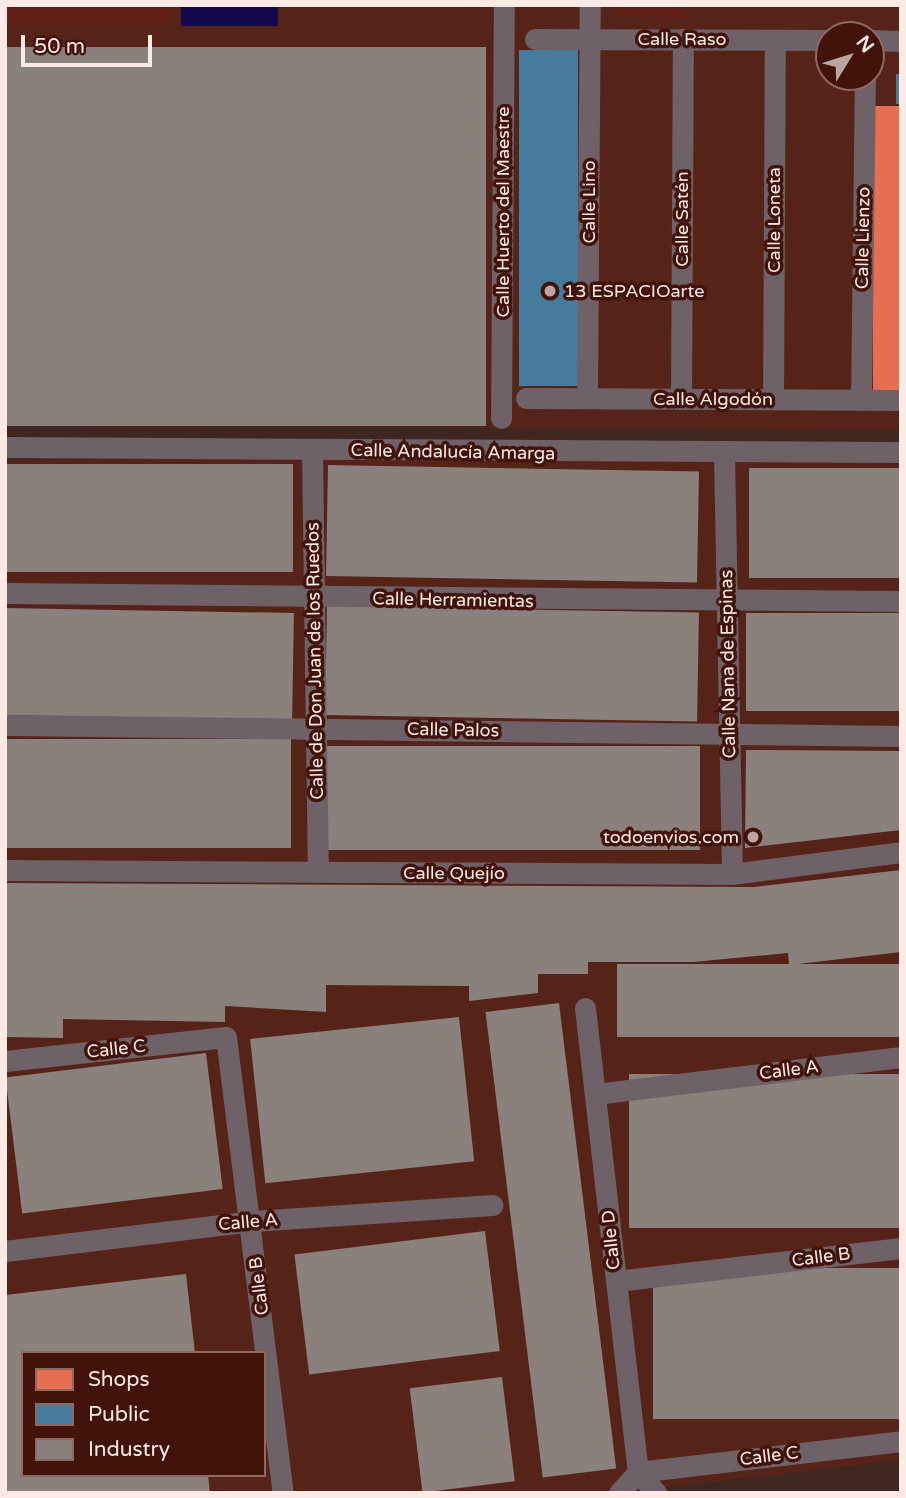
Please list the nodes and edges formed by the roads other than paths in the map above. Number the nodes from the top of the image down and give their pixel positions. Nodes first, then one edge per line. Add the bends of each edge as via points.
1 (504, 5) edge
2 (590, 5) edge
3 (535, 39) dead end
4 (590, 39) junction
5 (683, 39) junction
6 (775, 40) junction
7 (815, 40) edge
8 (865, 91) edge
9 (526, 398) dead end
10 (587, 398) junction
11 (681, 399) junction
12 (773, 399) junction
13 (861, 400) junction
14 (901, 400) edge
15 (501, 418) dead end
16 (5, 447) edge
17 (312, 451) junction
18 (901, 452) edge
19 (724, 455) junction
20 (5, 593) edge
21 (314, 598) junction
22 (901, 601) edge
23 (727, 604) junction
24 (5, 725) edge
25 (316, 729) junction
26 (730, 734) junction
27 (901, 736) edge
28 (901, 852) edge
29 (5, 870) edge
30 (318, 872) junction
31 (732, 874) junction
32 (585, 1008) dead end
33 (226, 1037) joint
34 (901, 1057) edge
35 (5, 1061) edge
36 (594, 1094) junction
37 (492, 1206) dead end
38 (252, 1221) junction
39 (901, 1248) edge
40 (5, 1251) edge
41 (616, 1281) junction
42 (901, 1441) edge
43 (638, 1472) junction
44 (283, 1493) edge
45 (619, 1493) edge
46 (656, 1493) edge

1 - 15 street, Calle Huerto del Maestre
2 - 4 street, Calle Lino
3 - 4 street, Calle Raso
4 - 5 street, Calle Raso
4 - 10 street, Calle Lino
5 - 6 street, Calle Raso
5 - 11 street, Calle Satén
6 - 7 street, Calle Raso
6 - 12 street, Calle Loneta
8 - 13 street, Calle Lienzo
9 - 10 street, Calle Algodón
10 - 11 street, Calle Algodón
11 - 12 street, Calle Algodón
12 - 13 street, Calle Algodón
13 - 14 street, Calle Algodón
16 - 17 street, Calle Andalucía Amarga
17 - 19 street, Calle Andalucía Amarga
17 - 21 street, Calle de Don Juan de los Ruedos
18 - 19 street, Calle Andalucía Amarga
19 - 23 street, Calle Nana de Espinas
20 - 21 street, Calle Herramientas
21 - 23 street, Calle Herramientas
21 - 25 street, Calle de Don Juan de los Ruedos
22 - 23 street, Calle Herramientas
23 - 26 street, Calle Nana de Espinas
24 - 25 street, Calle Palos
25 - 26 street, Calle Palos
25 - 30 street, Calle de Don Juan de los Ruedos
26 - 27 street, Calle Palos
26 - 31 street, Calle Nana de Espinas
28 - 31 street, Calle Quejío
29 - 30 street, Calle Quejío
30 - 31 street, Calle Quejío
32 - 36 street, Calle D
33 - 35 street, Calle C
33 - 38 street, Calle B
34 - 36 street, Calle A
36 - 41 street, Calle D
37 - 38 street, Calle A
38 - 40 street, Calle A
38 - 44 street, Calle B
39 - 41 street, Calle B
41 - 43 street, Calle D
42 - 43 street, Calle C
43 - 45 street
43 - 46 street

